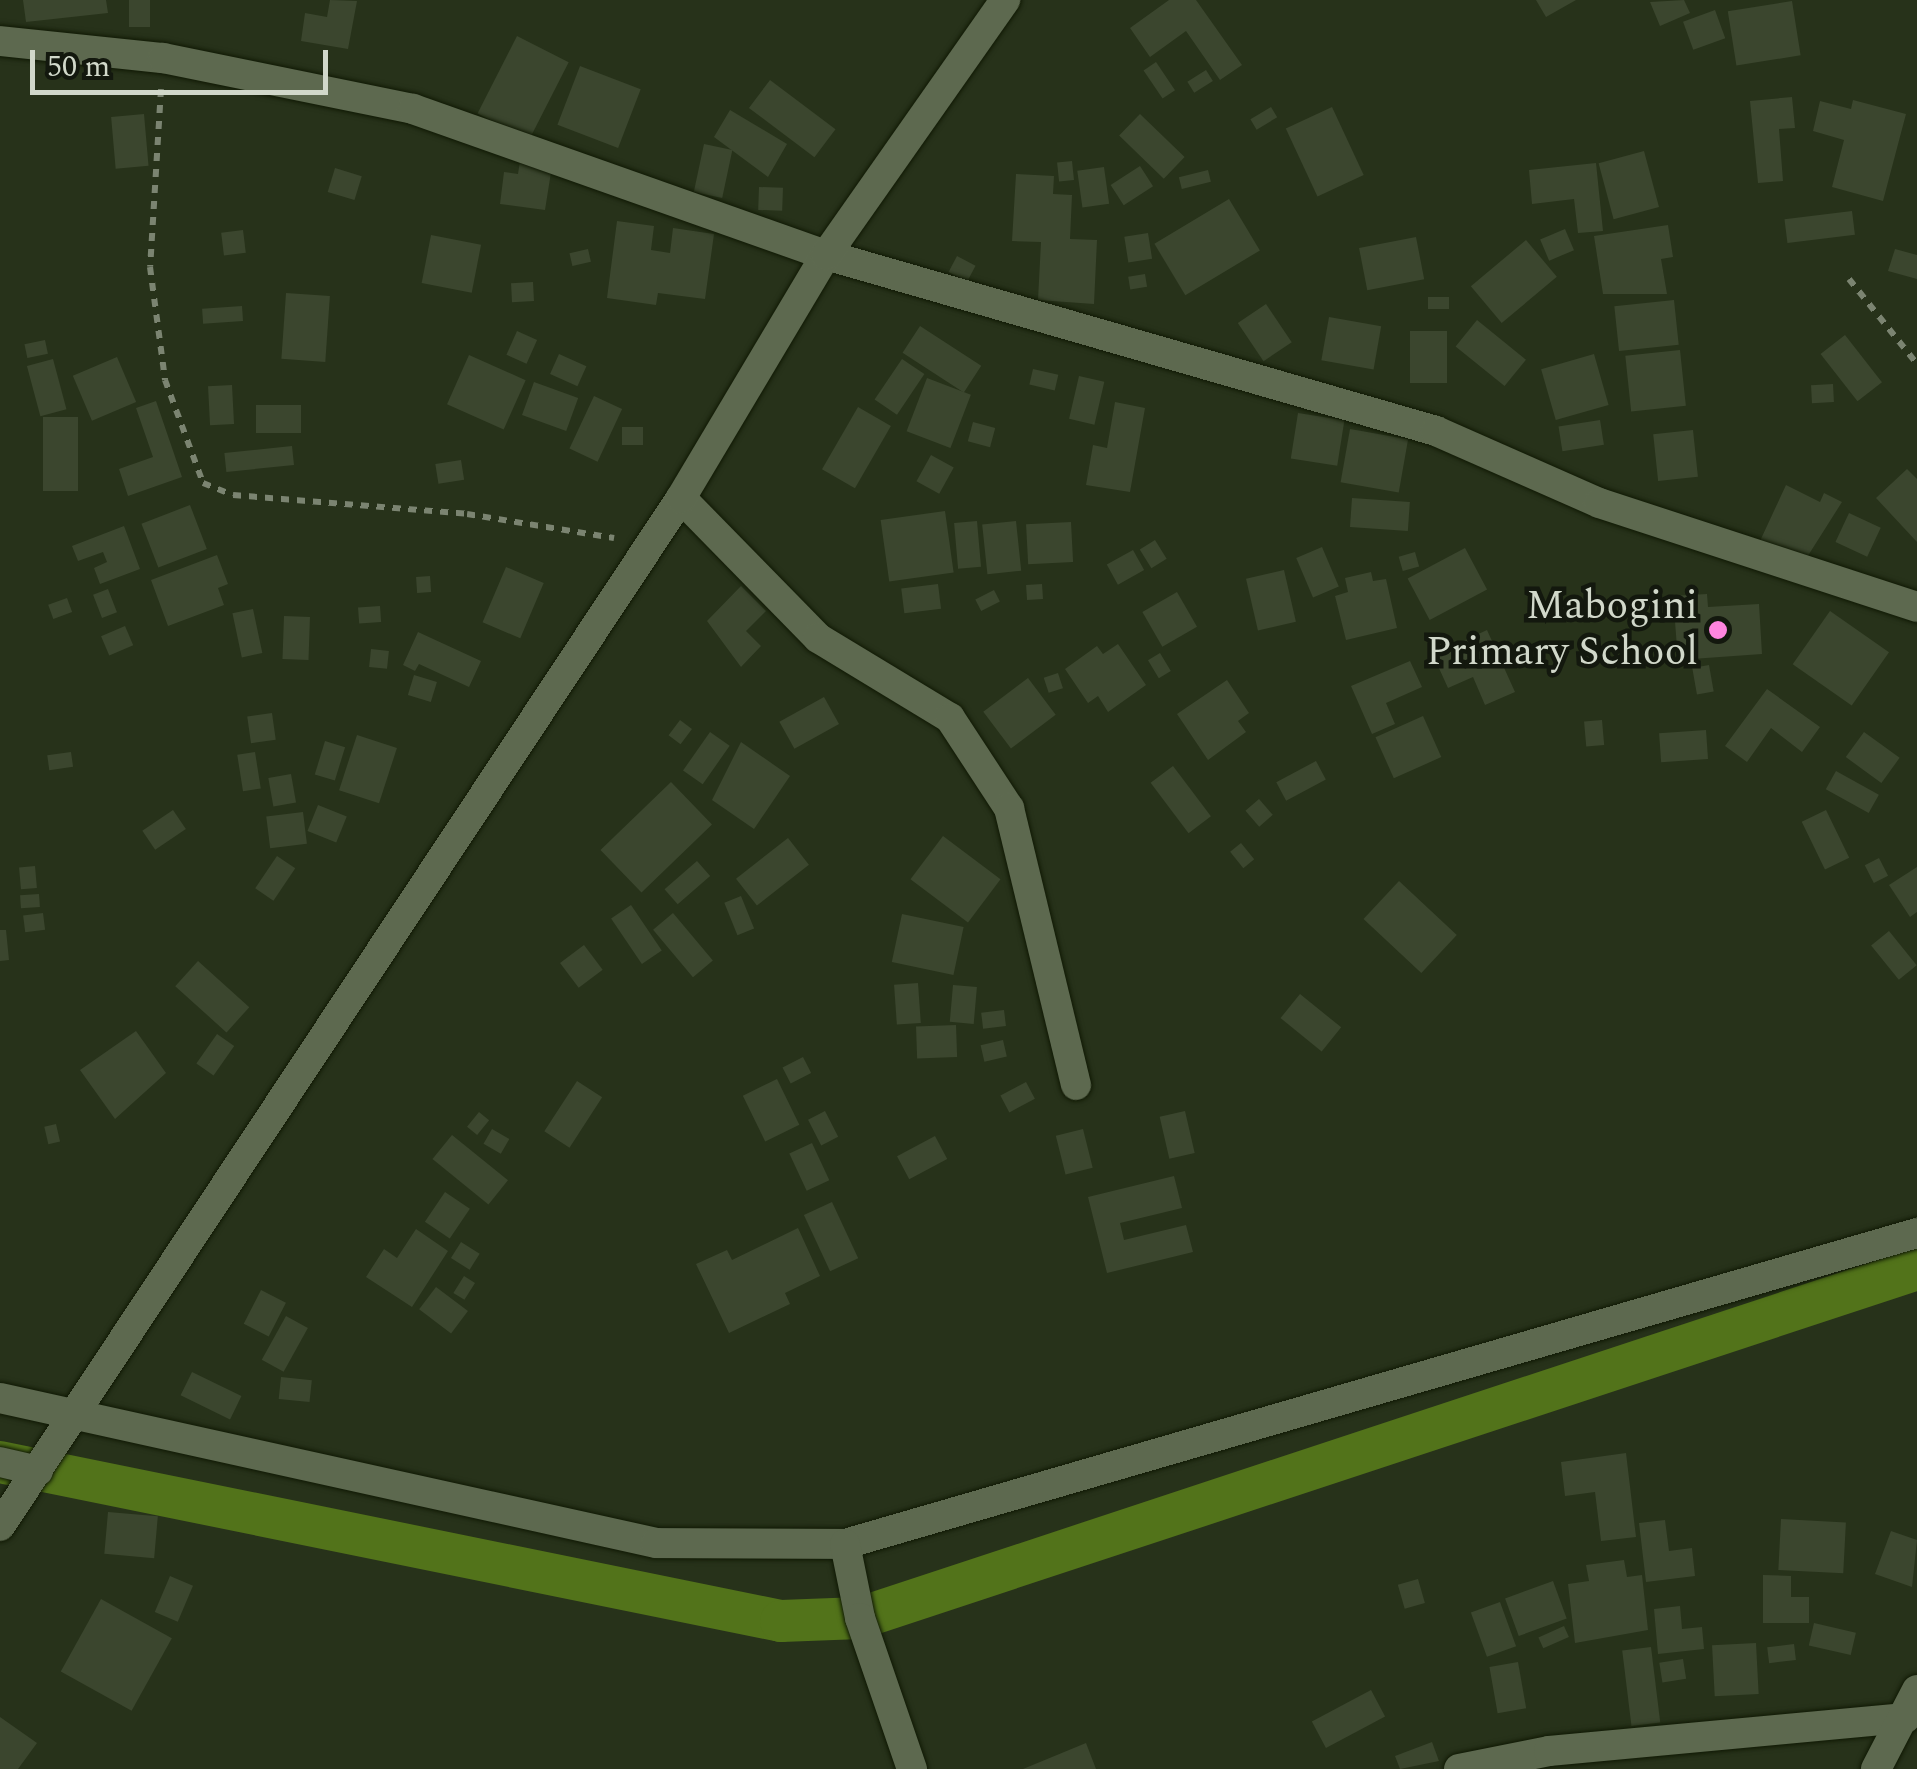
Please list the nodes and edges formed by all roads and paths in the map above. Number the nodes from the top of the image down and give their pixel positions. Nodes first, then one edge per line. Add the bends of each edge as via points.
1 (1006, 0) edge
2 (0, 41) edge
3 (163, 58) junction
4 (826, 255) junction
5 (1849, 279) dead end
6 (1917, 364) edge
7 (681, 498) junction
8 (651, 544) junction
9 (1917, 607) edge
10 (1076, 1085) dead end
11 (1917, 1233) edge
12 (0, 1398) edge
13 (74, 1412) junction
14 (0, 1462) edge
15 (38, 1471) junction
16 (0, 1526) edge
17 (845, 1544) junction
18 (1911, 1704) edge
19 (912, 1769) edge
20 (1459, 1769) edge
21 (1876, 1769) edge

1 - 4 street
2 - 3 street
3 - 4 street via 413,108
3 - 8 path via 150,268 166,380 203,483 233,496 467,514
4 - 7 street
4 - 9 street via 1436,432 1599,503
5 - 6 path
7 - 8 street
7 - 10 street via 818,638 950,718 1009,808
8 - 13 street
11 - 17 street
12 - 13 street
13 - 15 street
13 - 17 street via 656,1543
14 - 15 street
15 - 16 street
17 - 19 street via 860,1618
18 - 20 street
18 - 21 street

